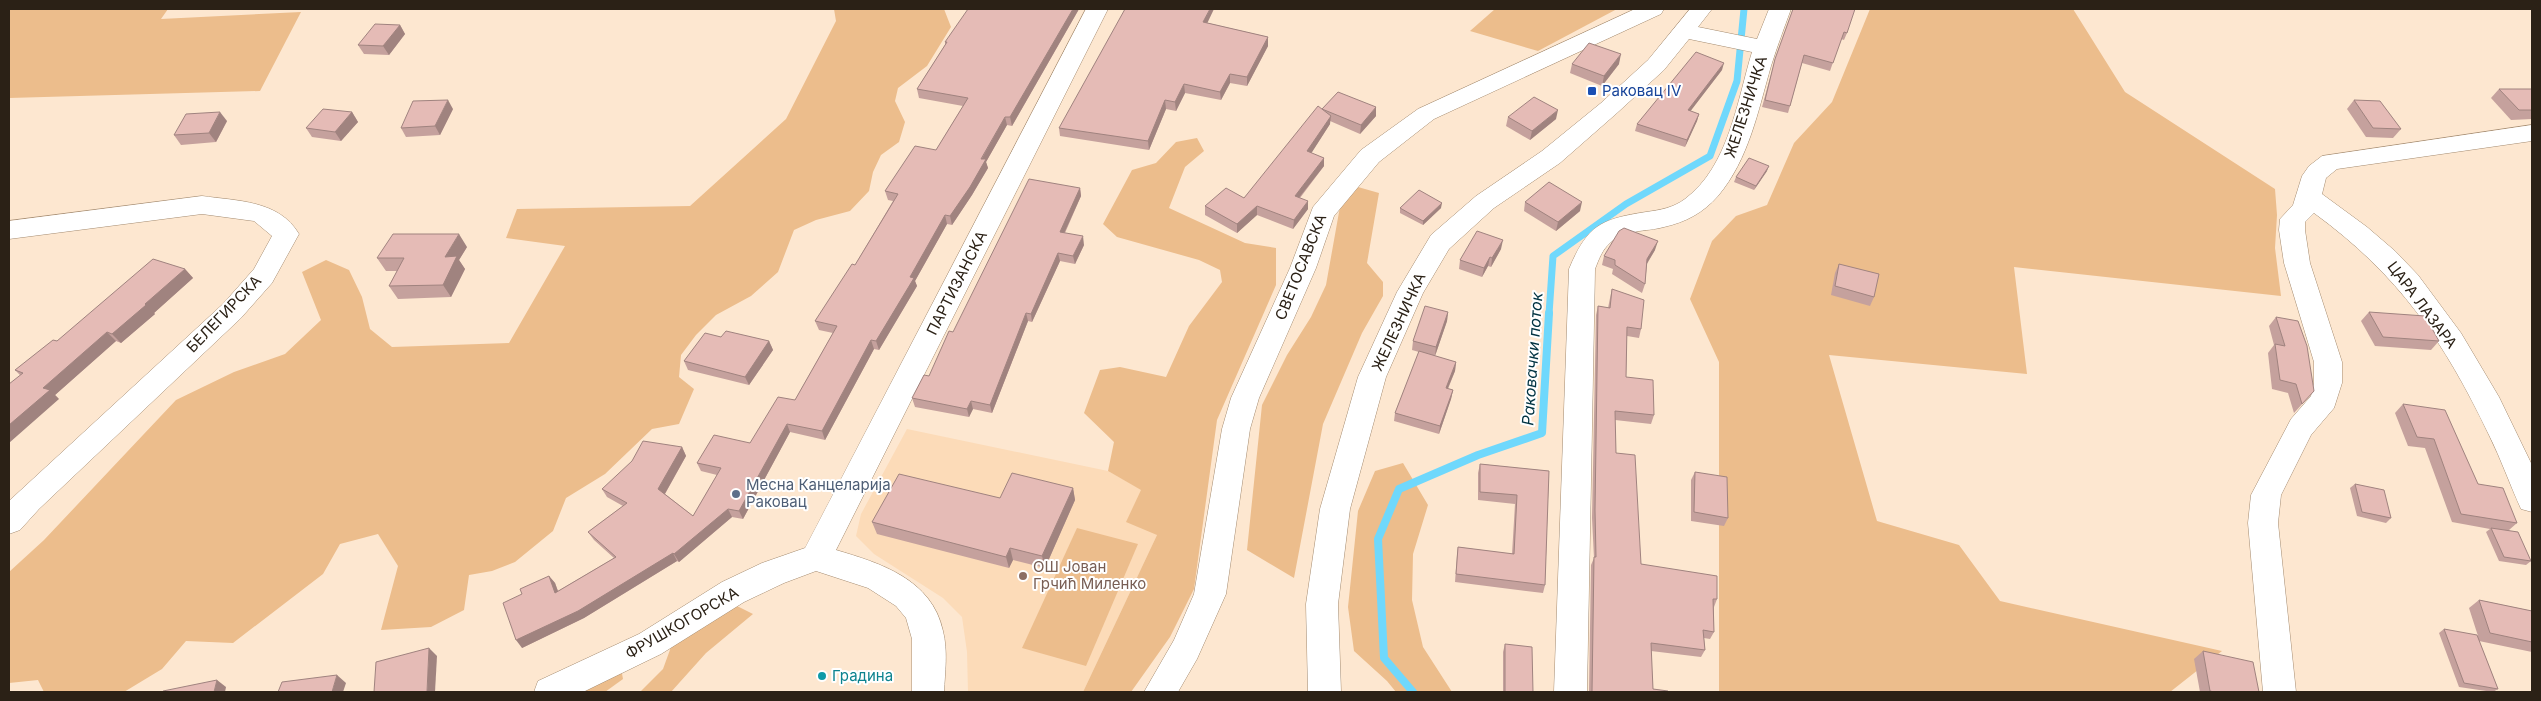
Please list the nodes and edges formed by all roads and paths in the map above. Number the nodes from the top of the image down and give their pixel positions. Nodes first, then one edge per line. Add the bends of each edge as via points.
1 (1097, 9) edge
2 (1653, 9) edge
3 (1701, 9) edge
4 (1780, 9) edge
5 (1682, 31) junction
6 (1765, 48) junction
7 (2532, 133) edge
8 (2309, 197) junction
9 (9, 230) edge
10 (2532, 500) edge
11 (9, 522) edge
12 (816, 558) junction
13 (550, 692) edge
14 (928, 692) edge
15 (1160, 692) edge
16 (1324, 692) edge
17 (1571, 692) edge
18 (2279, 692) edge

1 - 12 street, ПАРТИЗАНСКА
2 - 15 street, СВЕТОСАВСКА via 1426,114 1370,156 1322,213 1303,268 1245,398 1238,421 1210,594 1186,649
3 - 5 street, ЖЕЛЕЗНИЧКА
4 - 6 street, ЖЕЛЕЗНИЧКА
5 - 6 street
5 - 16 street, ЖЕЛЕЗНИЧКА via 1656,65 1609,108 1551,157 1485,202 1440,242 1410,292 1372,377 1335,509 1322,604
6 - 17 street, ЖЕЛЕЗНИЧКА via 1729,163 1700,199 1682,213 1620,224 1604,233 1586,256 1582,269
7 - 8 street via 2331,162 2316,172 2310,184
8 - 10 street, ЦАРА ЛАЗАРА via 2386,258 2445,332 2513,455
8 - 18 street via 2303,210 2293,219 2292,235 2297,263 2328,362 2328,383 2324,400 2301,427 2266,496 2263,523
9 - 11 street, БЕЛЕГИРСКА via 202,205 261,212 286,234 262,276 232,311 35,493
12 - 13 street, ФРУШКОГОРСКА via 733,592 650,644
12 - 14 street via 892,584 917,607 926,624

